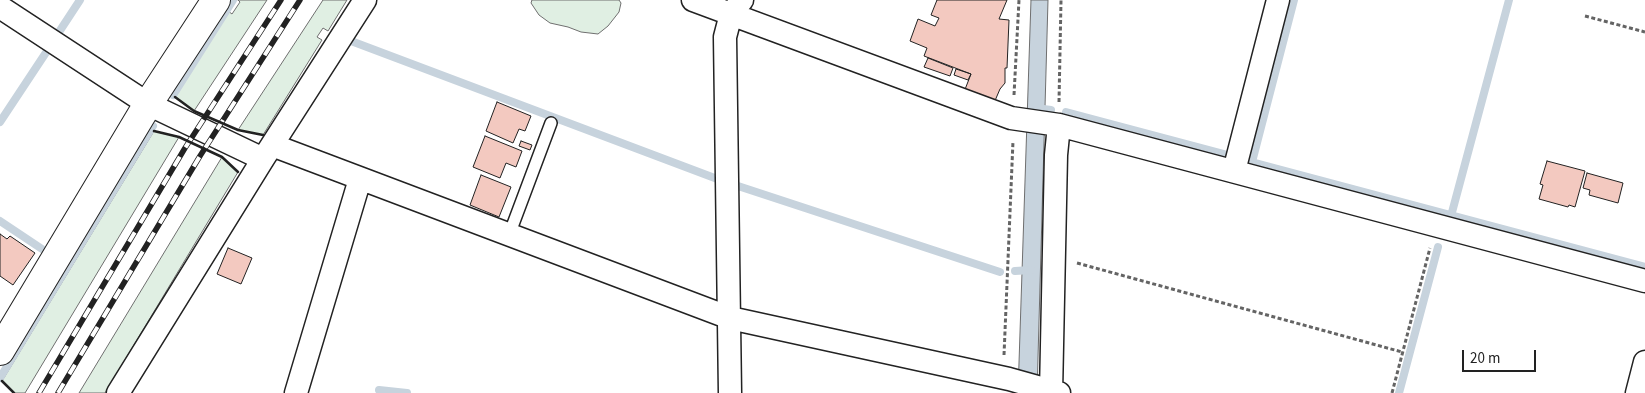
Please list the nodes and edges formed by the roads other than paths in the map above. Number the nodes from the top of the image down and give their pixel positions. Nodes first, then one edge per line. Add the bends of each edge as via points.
1 (216, 0) edge
2 (365, 0) edge
3 (693, 0) edge
4 (1278, 0) edge
5 (736, 7) edge
6 (0, 8) edge
7 (148, 104) junction
8 (551, 124) dead end
9 (1055, 124) junction
10 (267, 152) junction
11 (1234, 171) junction
12 (360, 179) junction
13 (509, 235) junction
14 (1645, 281) edge
15 (730, 318) junction
16 (0, 351) edge
17 (1645, 362) edge
18 (1051, 391) edge
19 (118, 393) edge
20 (296, 393) edge
21 (730, 393) edge
22 (1637, 393) edge

1 - 7 street
2 - 10 street
3 - 5 street
4 - 11 street
5 - 9 street via 1015,119
5 - 15 street via 725,38
6 - 7 street
7 - 10 street
7 - 16 street
8 - 13 lane
9 - 11 street
9 - 18 street
10 - 12 street
10 - 19 street
11 - 14 street
12 - 13 street
12 - 20 street
13 - 15 street
15 - 18 street via 1006,378
15 - 21 street
17 - 22 street

